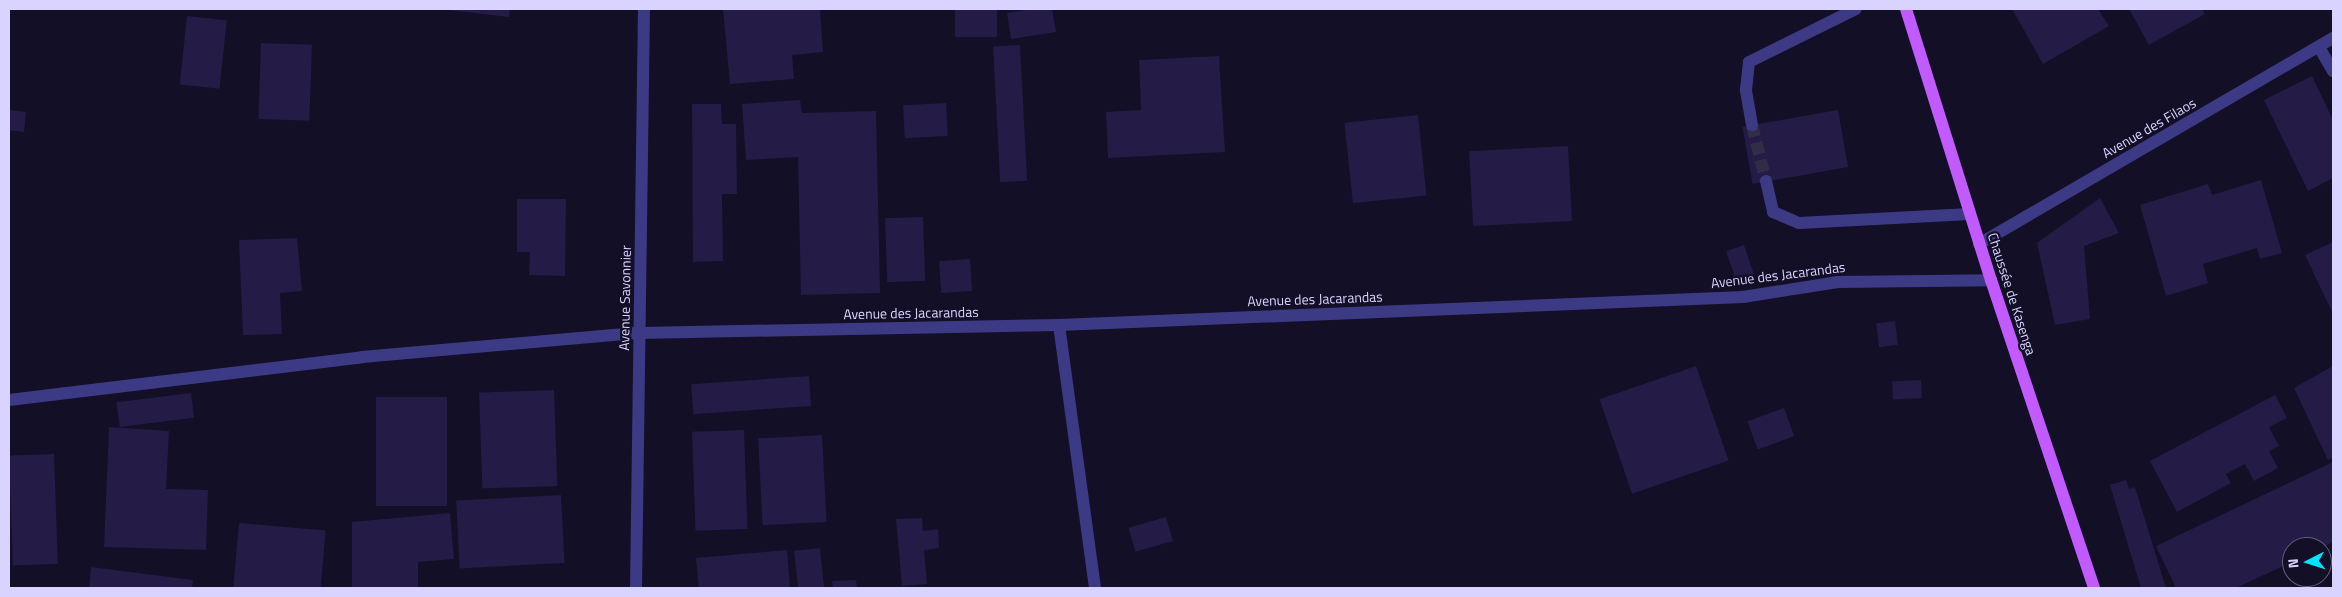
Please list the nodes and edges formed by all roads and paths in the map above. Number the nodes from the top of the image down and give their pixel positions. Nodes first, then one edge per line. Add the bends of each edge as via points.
1 (644, 9) edge
2 (1856, 9) edge
3 (1906, 9) edge
4 (2333, 38) edge
5 (2318, 47) junction
6 (2333, 70) edge
7 (1752, 126) tunnel mouth
8 (1766, 182) tunnel mouth
9 (1970, 214) junction
10 (1979, 244) junction
11 (1991, 280) junction
12 (1058, 325) junction
13 (639, 333) junction
14 (9, 400) edge
15 (636, 588) edge
16 (1095, 588) edge
17 (2094, 588) edge

1 - 13 street, Avenue Savonnier
2 - 7 street via 1749,62 1746,90
3 - 9 main road, Chaussée de Kasenga
4 - 5 street, Avenue des Filaos
5 - 6 street
5 - 10 street, Avenue des Filaos
8 - 9 street via 1774,212 1799,223
9 - 10 main road, Chaussée de Kasenga
10 - 11 main road, Chaussée de Kasenga
11 - 12 street, Avenue des Jacarandas via 1838,282 1743,297
11 - 17 main road, Chaussée de Kasenga
12 - 13 street, Avenue des Jacarandas
12 - 16 street
13 - 14 street, Avenue des Jacarandas via 362,357
13 - 15 street, Avenue Savonnier

